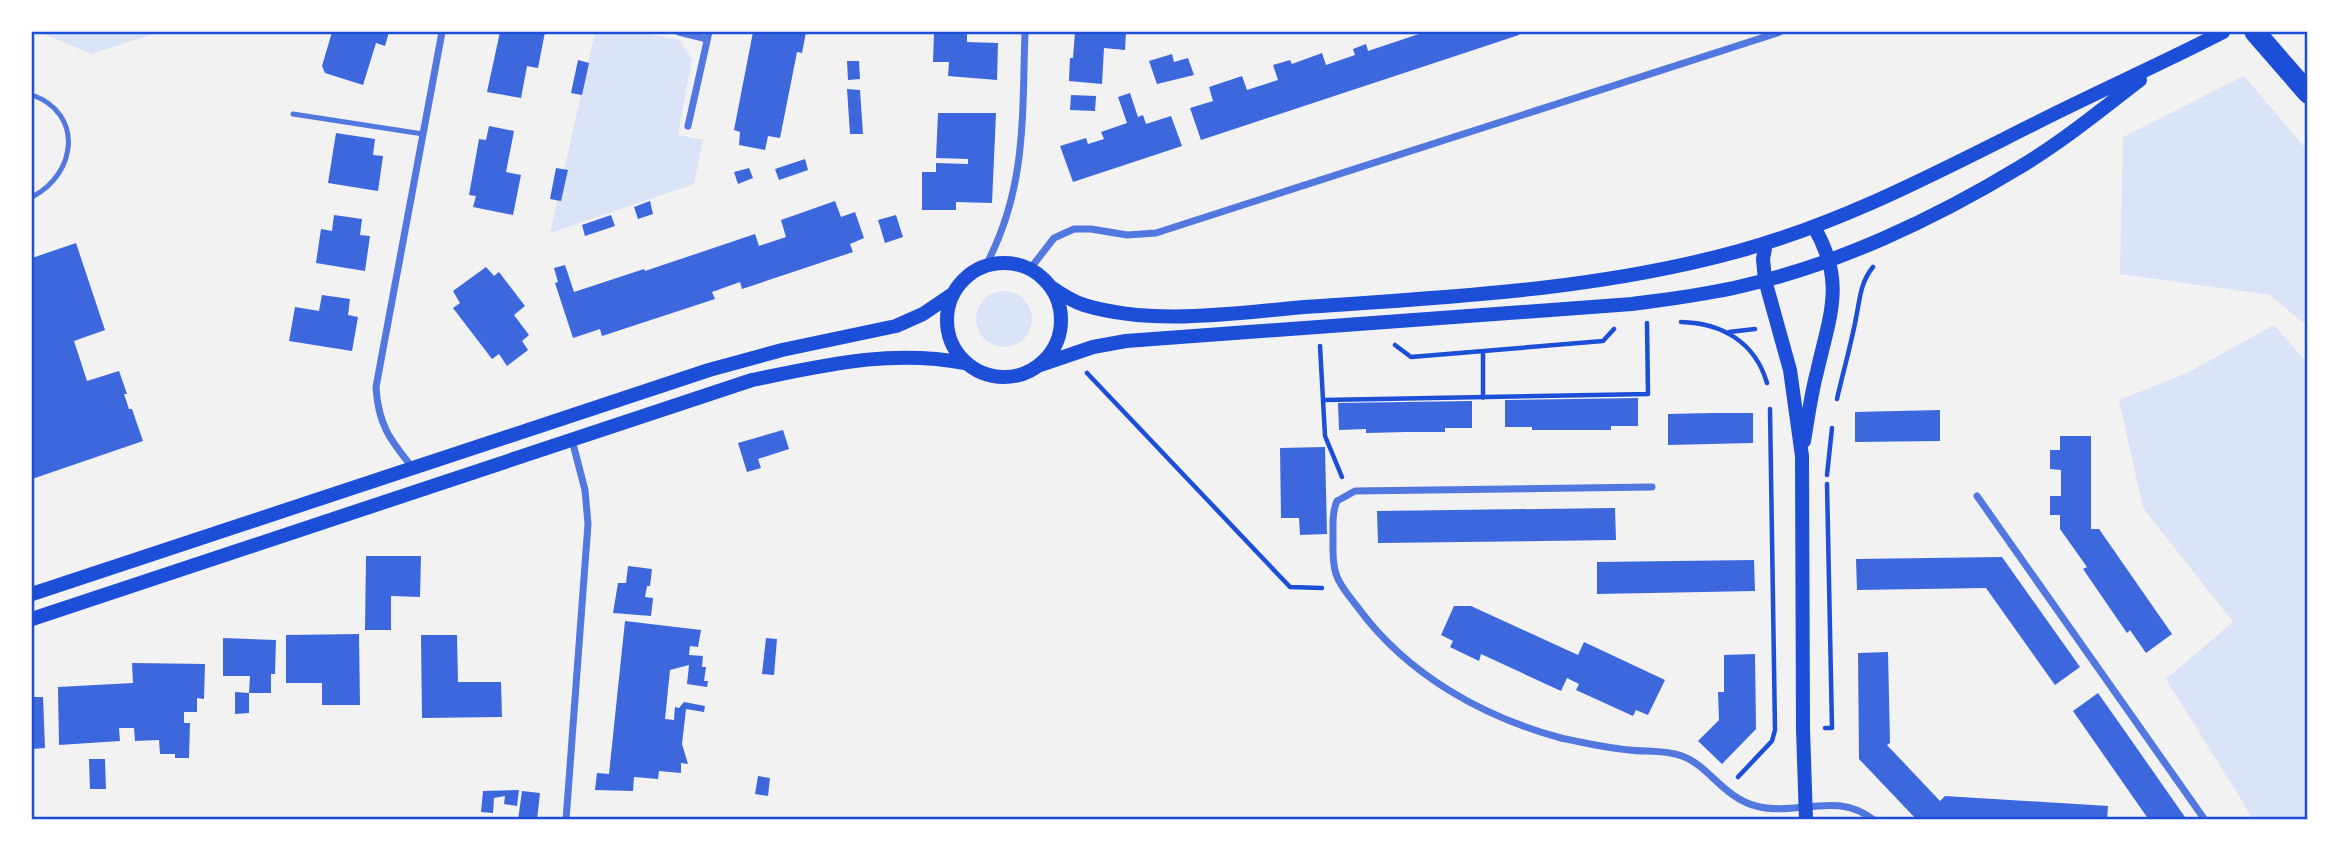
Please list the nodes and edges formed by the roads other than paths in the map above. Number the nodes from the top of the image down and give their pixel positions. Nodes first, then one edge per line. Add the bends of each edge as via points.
1 (442, 32) edge
2 (679, 32) edge
3 (1025, 32) edge
4 (1780, 32) edge
5 (2223, 32) edge
6 (2255, 32) edge
7 (708, 35) edge
8 (2167, 61) junction
9 (2308, 93) edge
10 (32, 95) edge
11 (293, 114) dead end
12 (688, 126) dead end
13 (423, 134) junction
14 (32, 197) edge
15 (1814, 227) junction
16 (1766, 243) junction
17 (1830, 258) junction
18 (985, 267) junction
19 (1030, 269) junction
20 (1765, 280) junction
21 (1051, 287) junction
22 (954, 293) junction
23 (965, 363) junction
24 (1040, 365) junction
25 (572, 439) junction
26 (1801, 456) junction
27 (413, 468) junction
28 (1651, 487) dead end
29 (1977, 496) dead end
30 (32, 594) edge
31 (32, 619) edge
32 (1806, 813) edge
33 (566, 820) edge
34 (1874, 820) edge
35 (2205, 820) edge

1 - 13 street
2 - 7 street
3 - 18 street via 1015,189 1002,233
4 - 19 street via 1156,233 1074,229 1054,238
5 - 8 main road
6 - 9 highway
7 - 12 street
8 - 15 main road via 1920,182
8 - 17 main road via 2021,166 1939,211
10 - 14 lane via 62,119 68,144 65,163 53,184
11 - 13 lane
13 - 27 street via 376,387 382,423
15 - 16 main road
15 - 17 main road
16 - 20 main road
16 - 21 main road via 1632,276 1574,285 1215,314 1135,314 1083,305
17 - 20 main road
17 - 26 main road via 1832,303
18 - 19 main road via 1003,263
18 - 22 main road via 967,277
19 - 21 main road
20 - 24 main road via 1632,304 1126,341 1093,346
20 - 26 main road via 1788,361
21 - 24 main road via 1061,324 1057,342
22 - 23 main road via 948,329
22 - 27 main road via 896,326 709,370
23 - 24 main road via 1002,378 1022,375
23 - 25 main road via 890,356 834,363 733,385
25 - 31 main road
25 - 33 street via 586,490 588,524
26 - 32 main road
27 - 30 main road
28 - 32 street via 1355,491 1337,501 1332,513 1336,575 1389,643 1466,701 1560,737 1608,748 1679,755 1755,806
29 - 35 street
32 - 34 street via 1850,806

